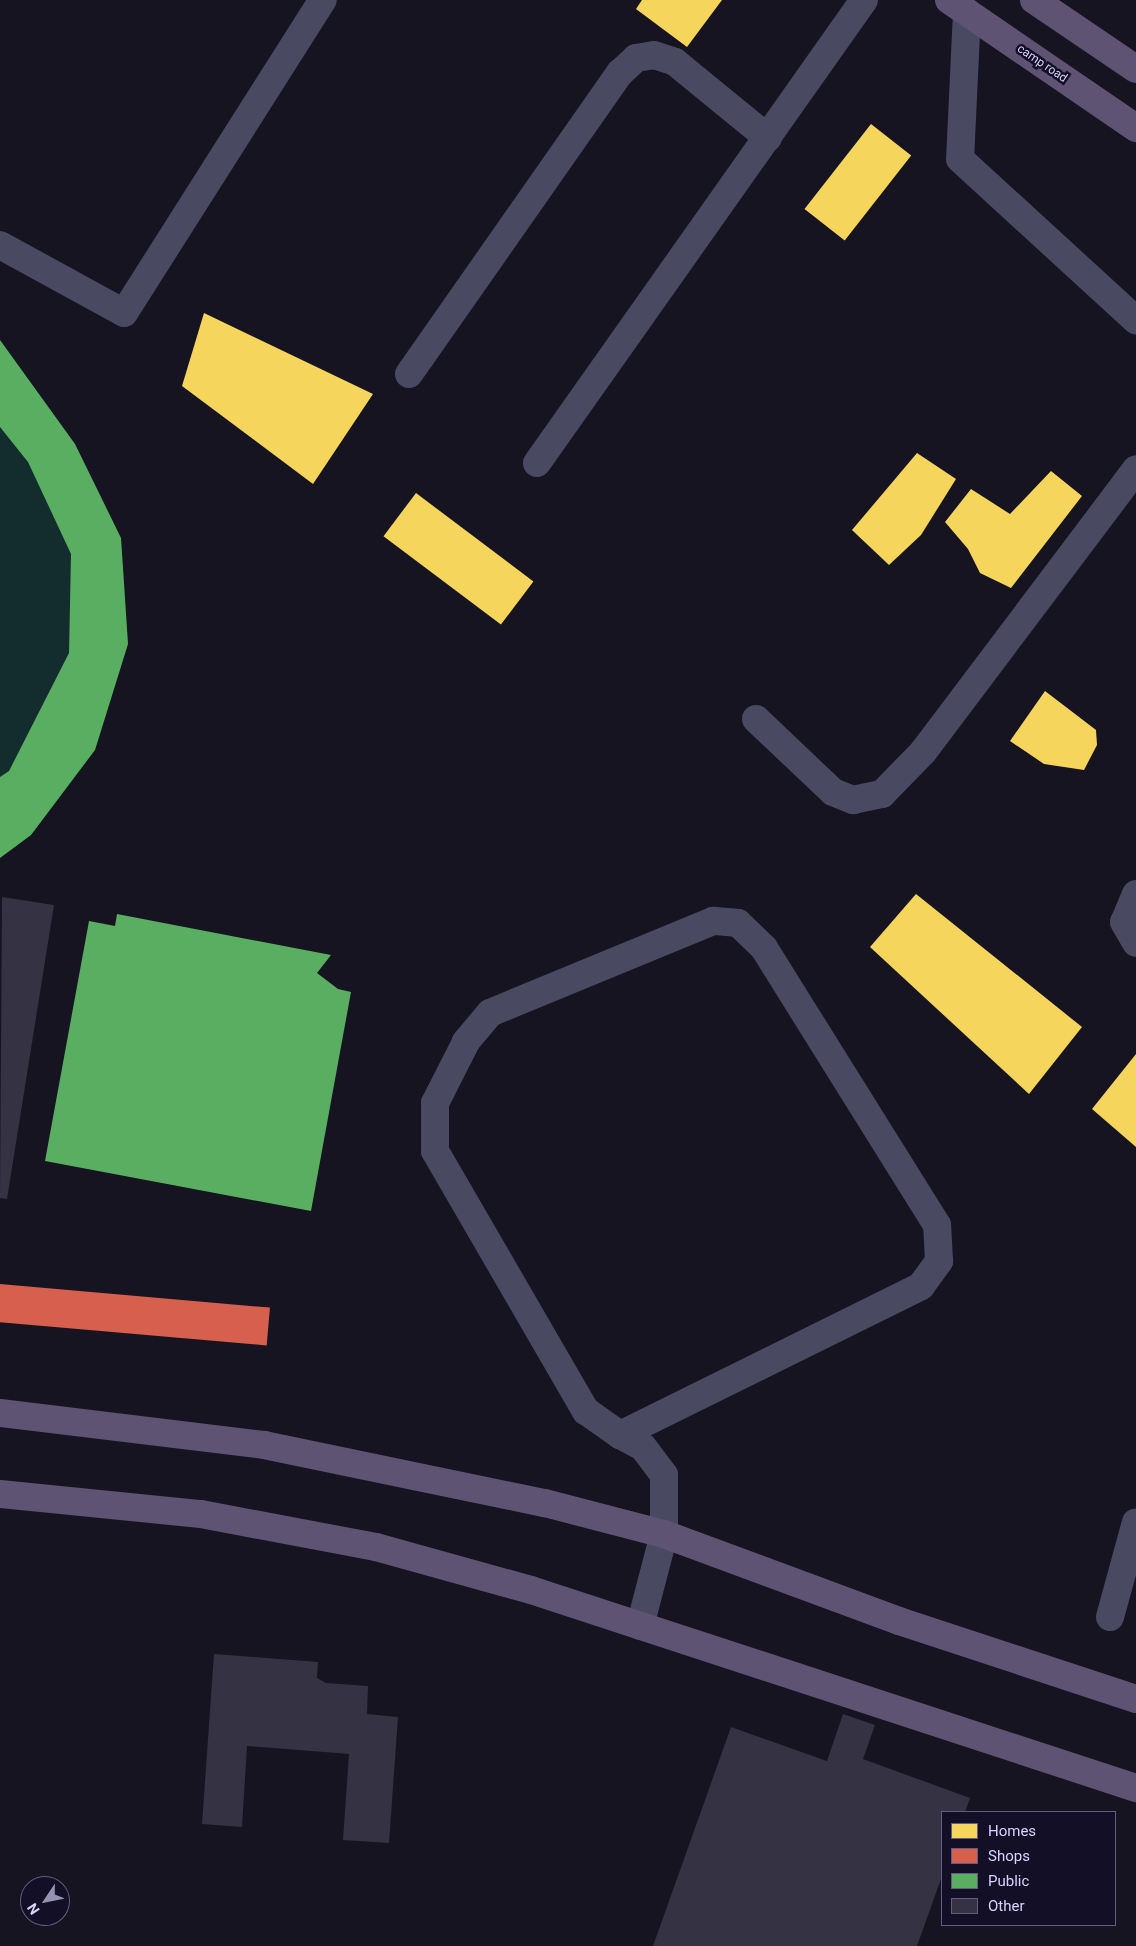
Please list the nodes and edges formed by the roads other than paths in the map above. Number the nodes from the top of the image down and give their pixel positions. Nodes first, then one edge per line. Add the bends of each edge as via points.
1 (323, 0) edge
2 (864, 0) edge
3 (1040, 2) edge
4 (958, 6) edge
5 (1136, 69) edge
6 (1136, 128) edge
7 (768, 138) junction
8 (0, 245) edge
9 (1136, 320) edge
10 (409, 374) dead end
11 (537, 464) dead end
12 (1136, 469) edge
13 (756, 719) dead end
14 (1136, 894) edge
15 (1136, 943) edge
16 (0, 1413) edge
17 (620, 1435) junction
18 (0, 1494) edge
19 (1136, 1522) edge
20 (664, 1534) junction
21 (1110, 1617) dead end
22 (640, 1626) junction
23 (1136, 1700) edge
24 (1136, 1788) edge

1 - 8 street via 124,313
2 - 7 street
3 - 5 main road
4 - 6 main road, camp road
4 - 9 street via 960,159
7 - 10 street via 675,62 654,55 636,58 620,73
7 - 11 street
12 - 13 street via 923,752 882,794 853,800 834,792
14 - 15 street via 1124,922
16 - 20 main road via 264,1445 545,1503
17 - 17 street via 586,1411 435,1151 432,1122 435,1103 466,1042 490,1013 713,921 738,923 764,948 937,1225 939,1261 921,1286
17 - 20 street via 643,1447 664,1475
18 - 22 main road via 201,1514 376,1547 530,1590
19 - 21 street
20 - 22 street
20 - 23 main road via 900,1622
22 - 24 main road

